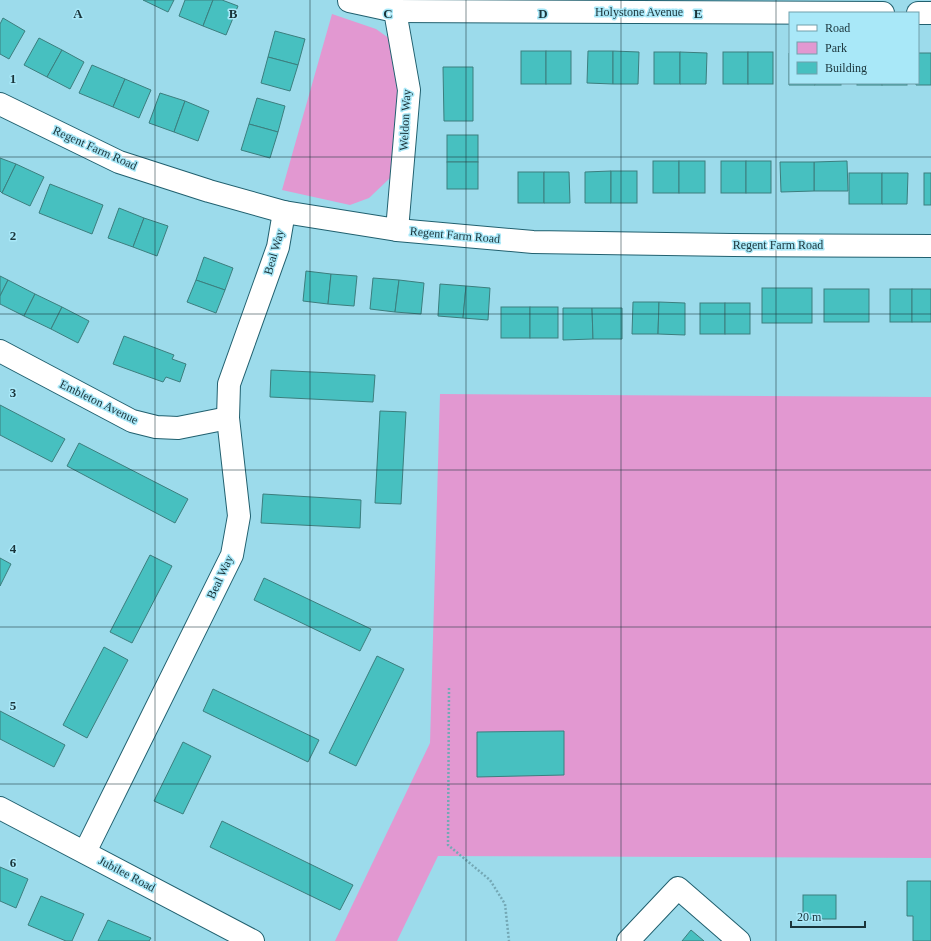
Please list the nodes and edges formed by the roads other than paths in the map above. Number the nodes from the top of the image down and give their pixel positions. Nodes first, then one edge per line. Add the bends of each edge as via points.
1 (348, 0) edge
2 (395, 11) junction
3 (789, 13) edge
4 (919, 13) edge
5 (931, 13) edge
6 (0, 104) edge
7 (284, 212) junction
8 (397, 230) junction
9 (931, 246) edge
10 (0, 351) edge
11 (228, 418) junction
12 (0, 808) edge
13 (85, 852) junction
14 (253, 941) edge
15 (628, 941) edge
16 (739, 941) edge

1 - 2 street
2 - 3 street, Holystone Avenue
2 - 8 street, Weldon Way via 409,90
4 - 5 street
6 - 7 street, Regent Farm Road via 119,162
7 - 8 street, Regent Farm Road
7 - 11 street, Beal Way via 278,247 229,384
8 - 9 street, Regent Farm Road via 533,242
10 - 11 street, Embleton Avenue via 132,421 156,427 178,428
11 - 13 street, Beal Way via 239,516 232,555
12 - 13 street, Jubilee Road
13 - 14 street, Jubilee Road
15 - 16 street via 678,888

